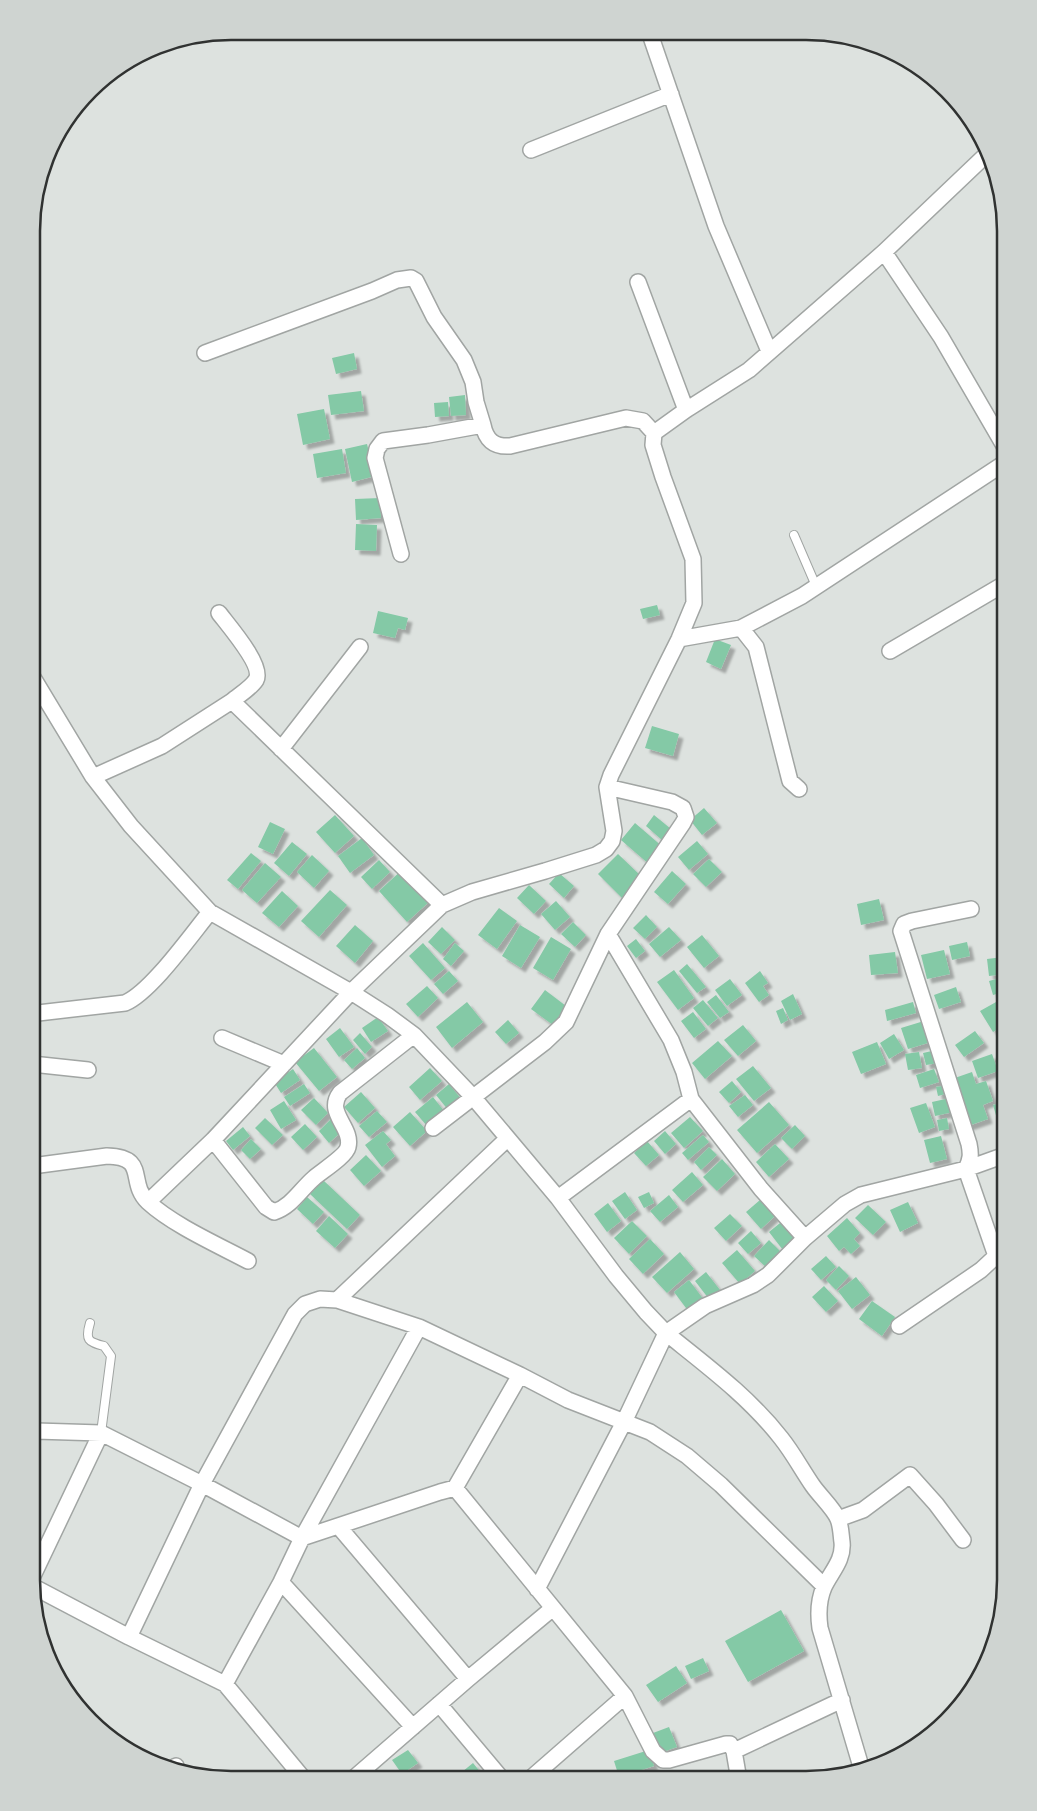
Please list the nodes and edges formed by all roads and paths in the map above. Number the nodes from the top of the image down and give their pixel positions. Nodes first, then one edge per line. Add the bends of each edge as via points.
1 (652, 40) edge
2 (671, 94) junction
3 (531, 150) dead end
4 (982, 159) edge
5 (884, 252) junction
6 (638, 282) dead end
7 (769, 351) junction
8 (205, 353) dead end
9 (686, 410) junction
10 (482, 425) junction
11 (654, 433) junction
12 (997, 433) edge
13 (997, 468) edge
14 (794, 535) dead end
15 (401, 554) dead end
16 (816, 586) junction
17 (997, 588) edge
18 (219, 613) dead end
19 (741, 628) junction
20 (679, 639) junction
21 (360, 647) dead end
22 (890, 651) dead end
23 (40, 689) edge
24 (232, 701) junction
25 (281, 749) junction
26 (93, 777) junction
27 (607, 787) junction
28 (798, 789) dead end
29 (442, 905) junction
30 (971, 909) dead end
31 (210, 912) junction
32 (608, 934) junction
33 (351, 992) junction
34 (40, 1013) edge
35 (414, 1035) junction
36 (222, 1038) dead end
37 (284, 1064) junction
38 (40, 1065) edge
39 (88, 1070) dead end
40 (473, 1098) junction
41 (690, 1099) junction
42 (433, 1128) dead end
43 (507, 1139) junction
44 (213, 1140) junction
45 (997, 1158) edge
46 (40, 1165) edge
47 (966, 1169) junction
48 (558, 1198) junction
49 (148, 1202) junction
50 (805, 1238) junction
51 (997, 1252) edge
52 (248, 1261) dead end
53 (997, 1264) edge
54 (337, 1300) junction
55 (90, 1323) dead end
56 (899, 1326) dead end
57 (419, 1327) junction
58 (666, 1333) junction
59 (520, 1375) junction
60 (624, 1422) junction
61 (40, 1431) edge
62 (101, 1433) junction
63 (202, 1484) junction
64 (455, 1488) junction
65 (838, 1519) junction
66 (339, 1526) junction
67 (302, 1538) junction
68 (963, 1540) dead end
69 (40, 1561) edge
70 (281, 1582) junction
71 (824, 1586) junction
72 (537, 1589) junction
73 (40, 1590) edge
74 (553, 1608) junction
75 (129, 1637) junction
76 (468, 1679) junction
77 (225, 1684) junction
78 (625, 1696) junction
79 (842, 1700) junction
80 (439, 1704) junction
81 (413, 1727) junction
82 (734, 1751) junction
83 (860, 1763) edge
84 (297, 1771) edge
85 (362, 1771) edge
86 (495, 1771) edge
87 (539, 1771) edge
88 (737, 1771) edge

1 - 2 street
2 - 3 street
2 - 7 street via 716,226
4 - 5 street
5 - 7 street
5 - 12 street via 941,337
6 - 9 street
7 - 9 street via 749,370
8 - 10 street via 396,280 411,278 464,360 473,382
9 - 11 street
10 - 11 street via 485,436 501,446 626,418 643,421
10 - 15 street via 382,441 377,449 376,463
11 - 20 street via 653,445 663,478 693,559 694,603
13 - 16 street
14 - 16 lane
16 - 19 street
17 - 22 street
18 - 24 street via 256,666 256,679 252,685
19 - 20 street
19 - 28 street via 756,646 790,781
20 - 27 street
21 - 25 street
23 - 26 street
24 - 25 street
24 - 26 street via 162,746
25 - 29 street
26 - 31 street via 131,826
27 - 29 street via 614,832 606,850 472,892
27 - 32 street via 672,802 682,808 686,817
29 - 33 street
30 - 47 street via 912,921 904,924 901,931 969,1144 971,1153
31 - 33 street
31 - 34 street via 156,977 132,1000
32 - 40 street via 566,1022
32 - 41 street via 671,1040 684,1072
33 - 35 street
33 - 37 street
35 - 40 street
35 - 44 street via 340,1093 335,1100 336,1108 348,1147 283,1210 274,1212 266,1207
36 - 37 street
37 - 44 street
38 - 39 street
40 - 42 street
40 - 43 street
41 - 48 street
41 - 50 street via 761,1189
43 - 48 street
43 - 54 street
44 - 49 street
45 - 47 street
46 - 49 street via 120,1156 130,1161 140,1192
47 - 50 street via 861,1195 845,1204
47 - 51 street
48 - 58 street via 616,1276
49 - 52 street via 190,1230
50 - 58 street via 768,1275 706,1306
53 - 56 street via 981,1270
54 - 57 street
54 - 63 street via 320,1299 305,1304 295,1314
55 - 62 lane via 89,1340 104,1346 111,1356
57 - 59 street
57 - 67 street
58 - 60 street
58 - 65 street via 730,1385 768,1423
59 - 60 street via 568,1400
59 - 64 street
60 - 71 street via 650,1432 687,1456
60 - 72 street
61 - 62 street
62 - 63 street
62 - 69 street
63 - 67 street
63 - 75 street
64 - 66 street
64 - 72 street
65 - 68 street via 863,1510 910,1475
65 - 71 street via 842,1544 840,1557
66 - 67 street
66 - 76 street
67 - 70 street
70 - 77 street
70 - 81 street
71 - 79 street via 819,1604 819,1623
72 - 74 street
73 - 75 street
74 - 76 street
74 - 78 street
75 - 77 street
76 - 80 street
77 - 84 street
78 - 82 street via 654,1751 663,1760 726,1744 730,1744
78 - 87 street
79 - 82 street
79 - 83 street
80 - 81 street
80 - 86 street
81 - 85 street
82 - 88 street

